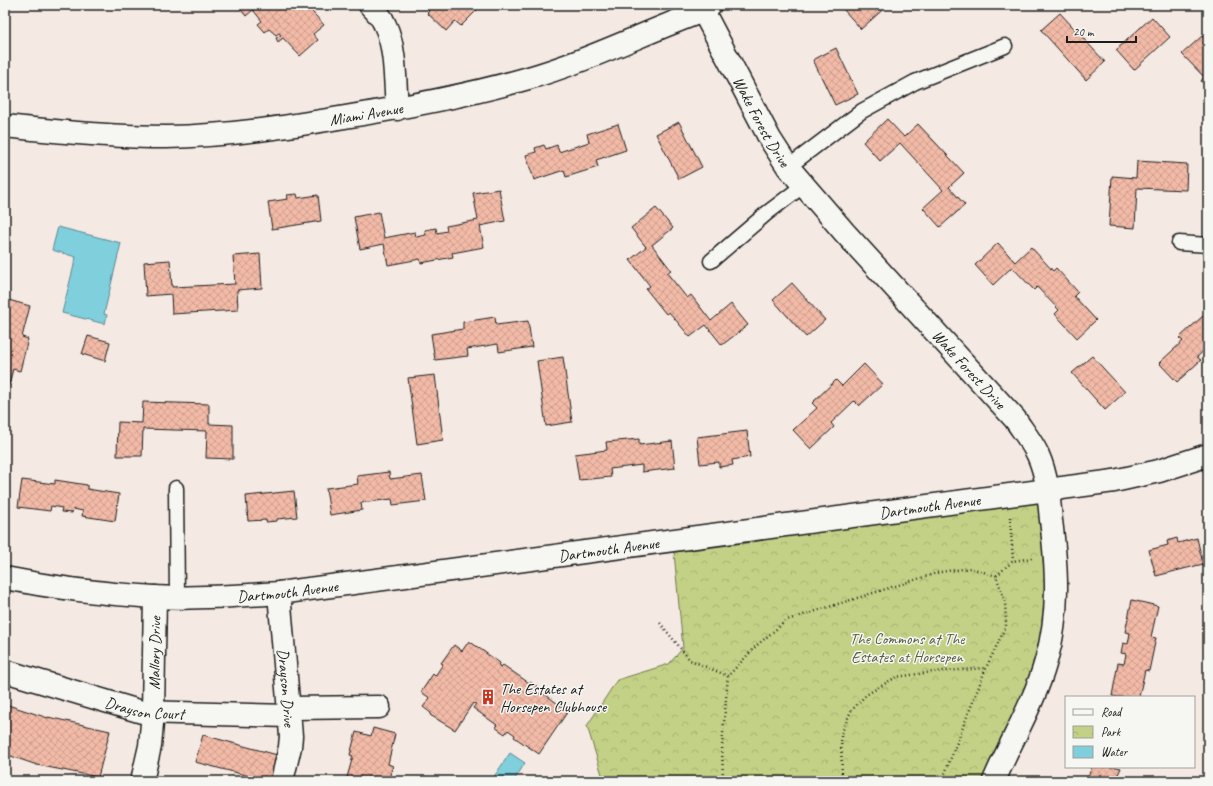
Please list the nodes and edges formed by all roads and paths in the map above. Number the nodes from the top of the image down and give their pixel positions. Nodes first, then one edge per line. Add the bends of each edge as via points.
1 (370, 5) edge
2 (705, 7) edge
3 (1006, 46) dead end
4 (397, 109) junction
5 (5, 126) edge
6 (788, 167) junction
7 (804, 186) junction
8 (1179, 243) dead end
9 (1208, 245) edge
10 (711, 261) dead end
11 (1208, 455) edge
12 (176, 488) dead end
13 (1048, 490) junction
14 (1008, 495) junction
15 (1056, 554) junction
16 (1013, 561) junction
17 (996, 576) junction
18 (5, 578) edge
19 (279, 593) junction
20 (166, 597) junction
21 (660, 623) dead end
22 (986, 668) junction
23 (5, 671) edge
24 (728, 676) junction
25 (379, 707) dead end
26 (153, 712) junction
27 (289, 712) junction
28 (142, 781) edge
29 (282, 781) edge
30 (723, 781) edge
31 (842, 781) edge
32 (942, 781) edge
33 (994, 781) edge

1 - 4 street via 386,26 391,45
2 - 4 street, Miami Avenue via 567,66 465,95
2 - 6 street, Wake Forest Drive via 770,139
3 - 6 lane via 915,82 862,111
4 - 5 street, Miami Avenue via 255,131 200,136 102,135
6 - 7 street, Wake Forest Drive
7 - 10 lane via 767,213
7 - 13 street, Wake Forest Drive via 1015,419 1032,443
8 - 9 lane
11 - 13 street, Dartmouth Avenue via 1152,473
12 - 20 lane
13 - 14 street, Dartmouth Avenue
13 - 15 street, Wake Forest Drive
14 - 16 path
14 - 19 street, Dartmouth Avenue
15 - 16 path
15 - 33 street, Wake Forest Drive via 1056,613 1046,661 1030,706
16 - 17 path
17 - 22 path via 1005,602 1006,626
17 - 24 path via 971,568 940,572 787,620 756,646
18 - 20 street, Dartmouth Avenue via 53,588
19 - 20 street, Dartmouth Avenue
19 - 27 street, Drayson Drive
20 - 26 street, Mallory Drive
21 - 24 path via 690,660
22 - 31 path via 896,677 866,695 851,711 841,734
22 - 32 path
23 - 26 street, Drayson Court via 142,712
24 - 30 path via 722,746
25 - 27 street, Drayson Court
26 - 27 street, Drayson Court
26 - 28 street, Mallory Drive via 150,746
27 - 29 street, Drayson Drive via 290,747

